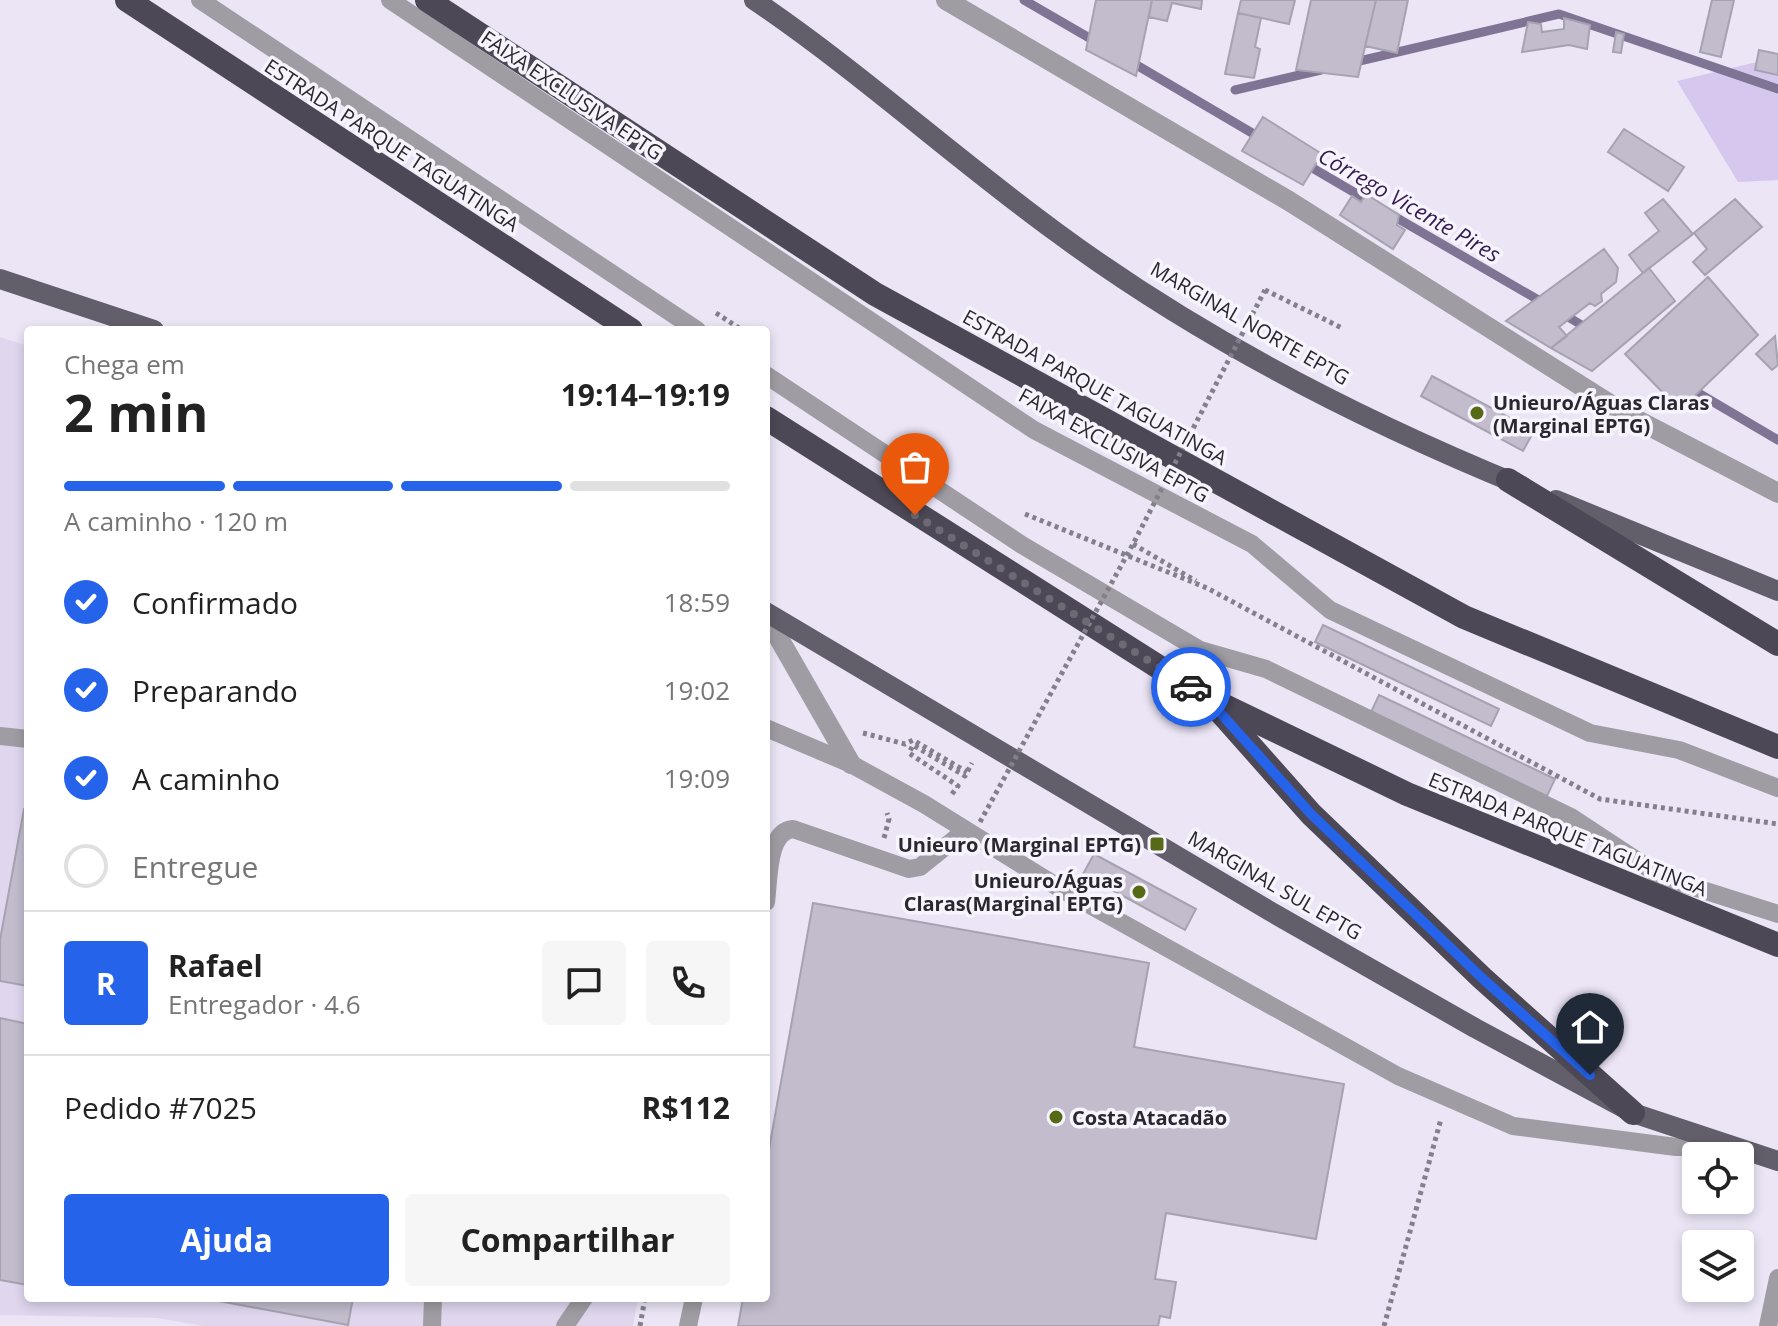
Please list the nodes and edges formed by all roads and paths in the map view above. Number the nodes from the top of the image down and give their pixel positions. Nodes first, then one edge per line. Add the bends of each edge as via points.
1 (127, 0) edge
2 (200, 0) edge
3 (390, 0) edge
4 (427, 0) edge
5 (754, 0) edge
6 (946, 0) edge
7 (2, 280) edge
8 (142, 326) edge
9 (625, 326) edge
10 (691, 326) edge
11 (1342, 328) dead end
12 (770, 378) edge
13 (770, 421) edge
14 (1508, 480) junction
15 (1778, 493) edge
16 (1017, 509) dead end
17 (1133, 544) junction
18 (1207, 588) junction
19 (1778, 591) edge
20 (770, 616) edge
21 (770, 621) edge
22 (1778, 644) edge
23 (1206, 697) junction
24 (770, 730) edge
25 (830, 732) junction
26 (0, 736) edge
27 (24, 739) edge
28 (984, 741) junction
29 (1778, 747) edge
30 (851, 764) junction
31 (967, 772) junction
32 (941, 787) dead end
33 (1778, 788) edge
34 (881, 809) dead end
35 (971, 822) junction
36 (1778, 824) edge
37 (879, 861) junction
38 (770, 876) edge
39 (1778, 914) edge
40 (1778, 945) edge
41 (1448, 1095) junction
42 (1633, 1113) junction
43 (1716, 1142) edge
44 (1682, 1145) edge
45 (1754, 1154) edge
46 (1778, 1161) edge
47 (1778, 1278) edge
48 (433, 1302) edge
49 (580, 1302) edge
50 (644, 1302) edge
51 (693, 1302) edge
52 (432, 1326) edge
53 (565, 1326) edge
54 (640, 1326) edge
55 (688, 1326) edge
56 (1384, 1326) edge
57 (1768, 1326) edge

1 - 9 highway, ESTRADA PARQUE TAGUATINGA
2 - 10 lane
3 - 33 lane, FAIXA EXCLUSIVA EPTG via 1034,430 1252,544 1330,610 1590,733 1679,750
4 - 29 highway, ESTRADA PARQUE TAGUATINGA via 889,302 1464,617
5 - 14 main road, MARGINAL NORTE EPTG via 1057,233 1203,328 1370,419
6 - 15 street via 1289,201 1624,413
7 - 8 main road
11 - 17 path, bridge via 1265,290
12 - 39 lane via 1022,545 1200,650 1266,669 1571,817 1662,877
13 - 23 highway, ESTRADA PARQUE TAGUATINGA
14 - 19 main road, MARGINAL NORTE EPTG
14 - 22 highway
16 - 18 path
17 - 18 path
17 - 35 path, bridge
18 - 36 path via 1600,799
20 - 28 main road, MARGINAL SUL EPTG
21 - 25 street
23 - 40 highway, ESTRADA PARQUE TAGUATINGA via 1407,794
23 - 42 highway via 1311,814
24 - 30 lane
25 - 30 street
25 - 31 path via 853,731 905,744 913,740
26 - 27 lane
28 - 31 path
28 - 42 main road, MARGINAL SUL EPTG via 1281,918
30 - 35 lane
31 - 32 path via 965,776 913,745 909,753 958,786 953,794
34 - 37 path via 889,819
35 - 37 lane via 920,867 901,869
35 - 41 lane via 1061,889 1358,1057
37 - 38 lane via 785,830 775,844
41 - 44 lane via 1513,1126
41 - 56 path
42 - 43 main road, MARGINAL SUL EPTG
45 - 46 main road, MARGINAL SUL EPTG
47 - 57 lane
48 - 52 lane
49 - 53 lane
50 - 54 path
51 - 55 lane

